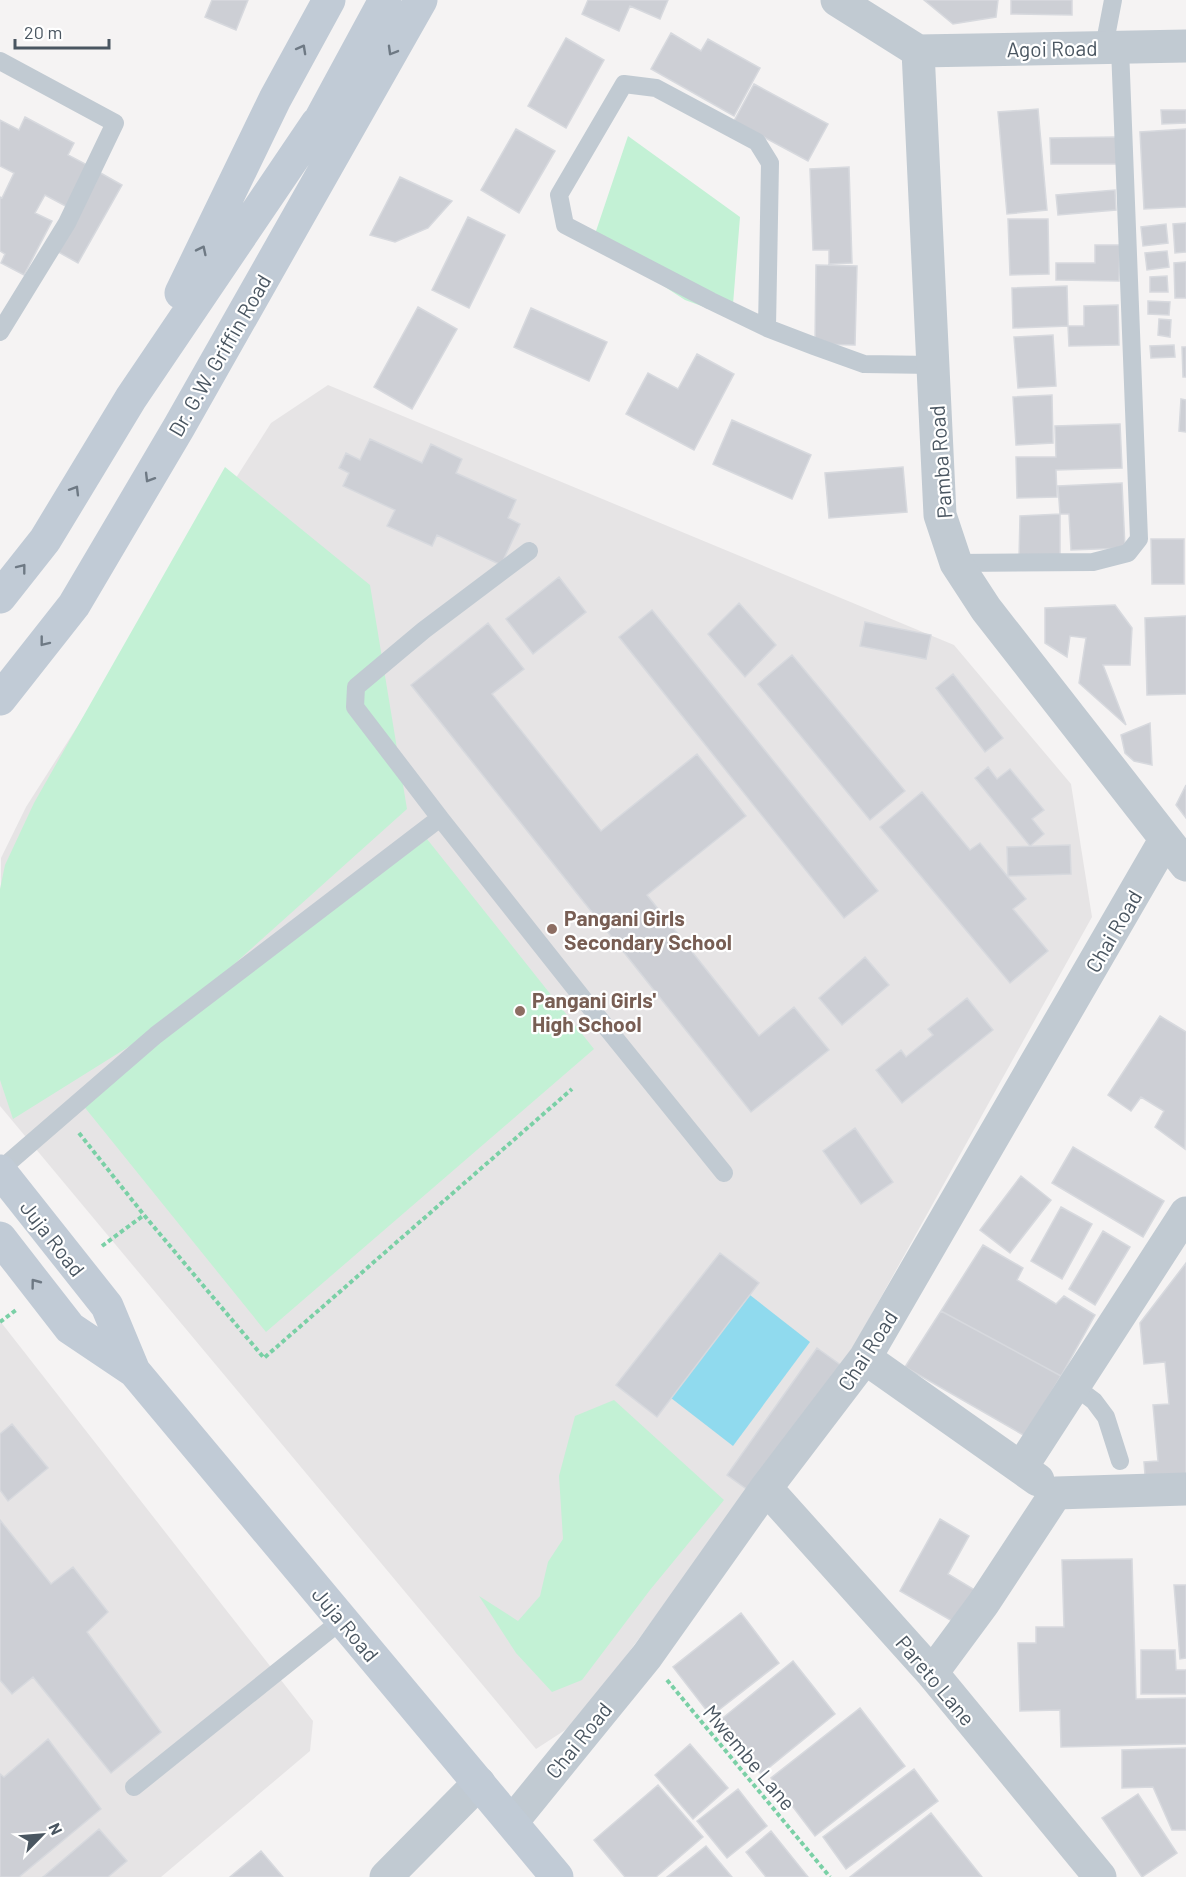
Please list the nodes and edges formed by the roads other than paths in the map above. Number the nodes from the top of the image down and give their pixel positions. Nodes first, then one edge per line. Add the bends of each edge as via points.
1 (329, 0) edge
2 (385, 0) edge
3 (421, 0) edge
4 (837, 0) edge
5 (1113, 0) edge
6 (1186, 46) edge
7 (1112, 47) junction
8 (918, 51) junction
9 (0, 61) edge
10 (317, 123) junction
11 (767, 328) junction
12 (0, 332) edge
13 (933, 365) junction
14 (131, 398) junction
15 (178, 428) junction
16 (529, 551) dead end
17 (956, 563) junction
18 (0, 597) edge
19 (0, 699) edge
20 (440, 818) junction
21 (1165, 840) junction
22 (1186, 866) edge
23 (0, 1170) edge
24 (724, 1173) dead end
25 (1186, 1213) edge
26 (0, 1238) edge
27 (865, 1358) junction
28 (134, 1371) junction
29 (1074, 1386) junction
30 (1120, 1461) dead end
31 (1021, 1468) junction
32 (766, 1488) junction
33 (1186, 1489) edge
34 (1056, 1493) junction
35 (342, 1620) junction
36 (932, 1673) junction
37 (478, 1783) junction
38 (134, 1787) dead end
39 (512, 1822) junction
40 (388, 1876) edge
41 (557, 1877) edge
42 (1100, 1877) edge

14 -> 1 main road, Dr. G.W. Griffin Road via 275,99
2 - 10 main road
3 -> 15 main road, Dr. G.W. Griffin Road
4 - 8 street
5 - 7 lane
6 - 7 street, Agoi Road
7 - 8 street, Agoi Road
7 - 17 lane via 1139,539 1128,553 1094,562
8 - 13 street, Pamba Road
9 - 12 lane via 115,123 67,223
10 - 14 main road, Dr. G.W. Griffin Road
10 - 15 main road
11 - 11 lane via 565,225 559,195 624,84 656,88 757,142 770,163
11 - 13 lane via 864,364
13 - 17 street, Pamba Road via 940,515
18 -> 14 main road, Dr. G.W. Griffin Road via 45,540
15 -> 19 main road, Dr. G.W. Griffin Road via 74,605
16 - 20 lane via 356,687 355,707
17 - 21 street, Pamba Road via 986,609
20 - 23 lane via 156,1035
20 - 24 lane
21 - 22 street, Pamba Road
21 - 27 street, Chai Road
23 - 28 main road, Juja Road via 107,1306
25 - 29 street
28 -> 26 main road, Juja Road via 70,1328
27 - 31 street
27 - 32 street, Chai Road
28 - 35 main road, Juja Road
29 - 30 lane via 1094,1401 1106,1417
29 - 31 street
31 - 34 street
32 - 36 street, Pareto Lane
32 - 39 street, Chai Road via 647,1656
33 - 34 street
34 - 36 street
35 - 37 main road, Juja Road
35 - 38 lane
36 - 42 street, Pareto Lane
37 - 39 main road, Juja Road
37 - 40 street
39 - 41 main road, Juja Road

